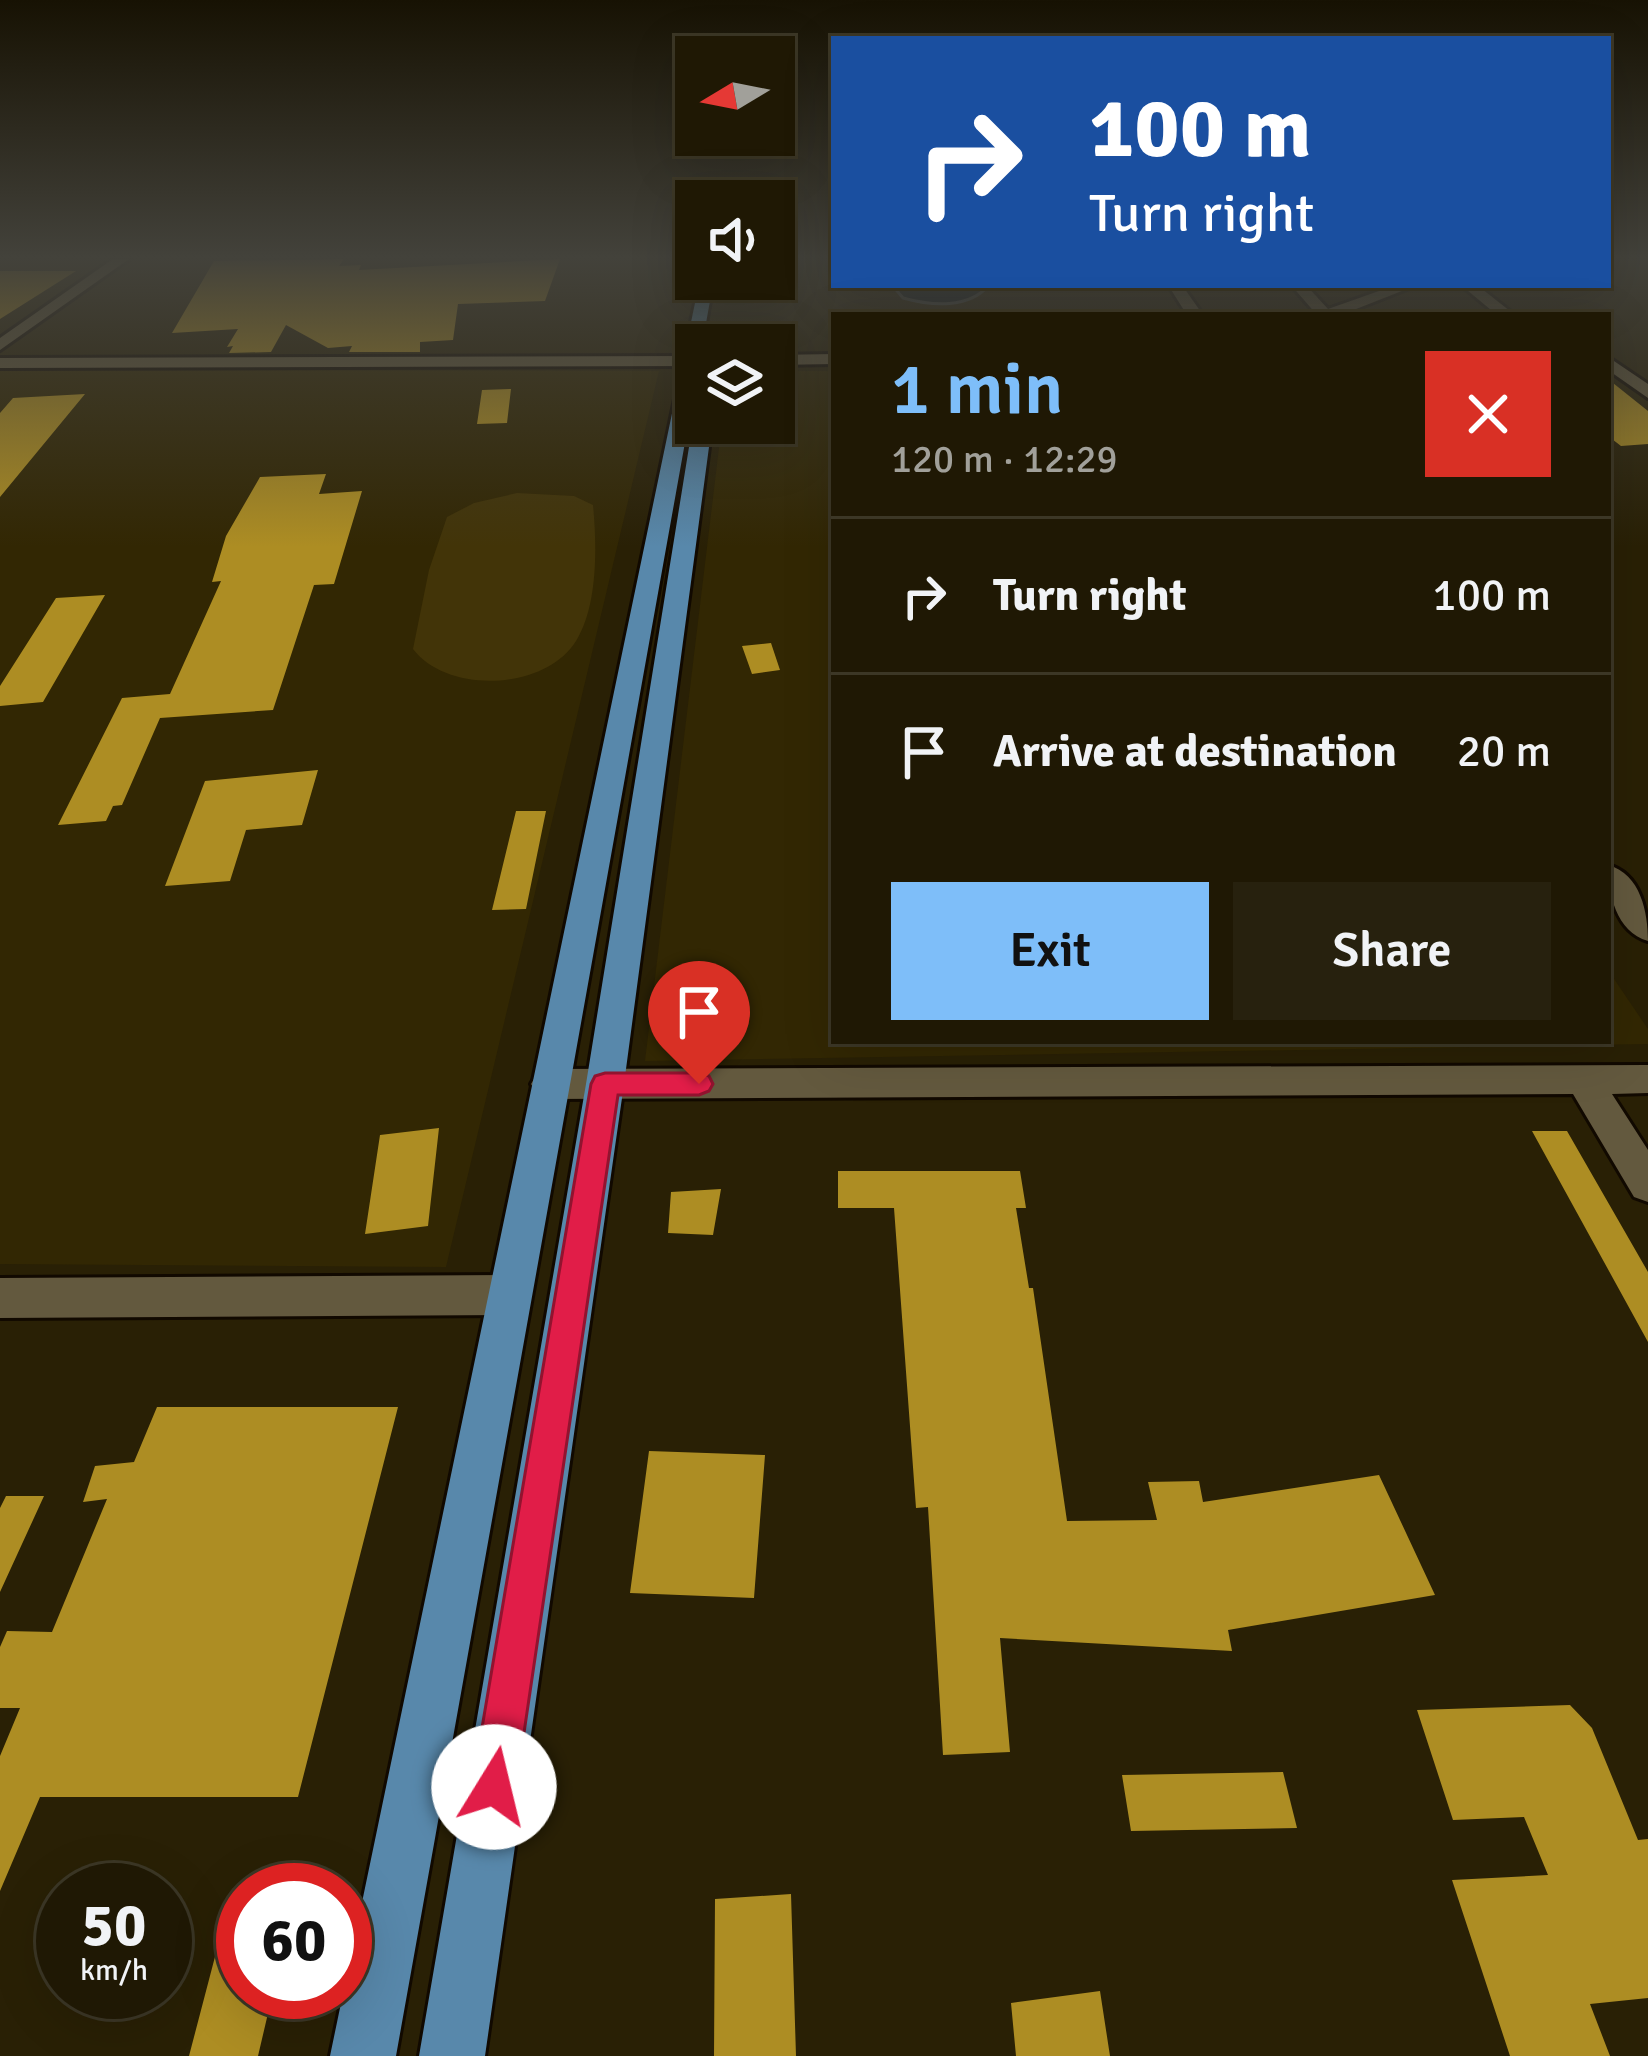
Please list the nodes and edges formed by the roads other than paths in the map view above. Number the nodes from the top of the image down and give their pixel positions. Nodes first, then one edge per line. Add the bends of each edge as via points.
1 (1628, 356) dead end
2 (831, 359) edge
3 (1611, 359) edge
4 (795, 360) edge
5 (675, 361) edge
6 (1611, 362) edge
7 (0, 363) edge
8 (1648, 393) edge
9 (681, 444) edge
10 (697, 444) edge
11 (643, 696) junction
12 (1611, 879) edge
13 (1648, 930) edge
14 (1583, 1078) junction
15 (1648, 1079) edge
16 (550, 1084) junction
17 (605, 1084) junction
18 (1648, 1185) edge
19 (507, 1295) junction
20 (0, 1298) edge
21 (363, 2056) edge
22 (452, 2056) edge

1 - 3 street
2 - 4 street
5 - 7 street
6 - 8 street
9 - 11 main road
10 - 11 main road
11 - 16 main road
11 - 17 main road
12 - 13 street
14 - 15 street
14 - 17 street
14 - 18 street
16 - 17 street
16 - 19 main road
17 - 22 main road
19 - 20 street
19 - 21 main road

